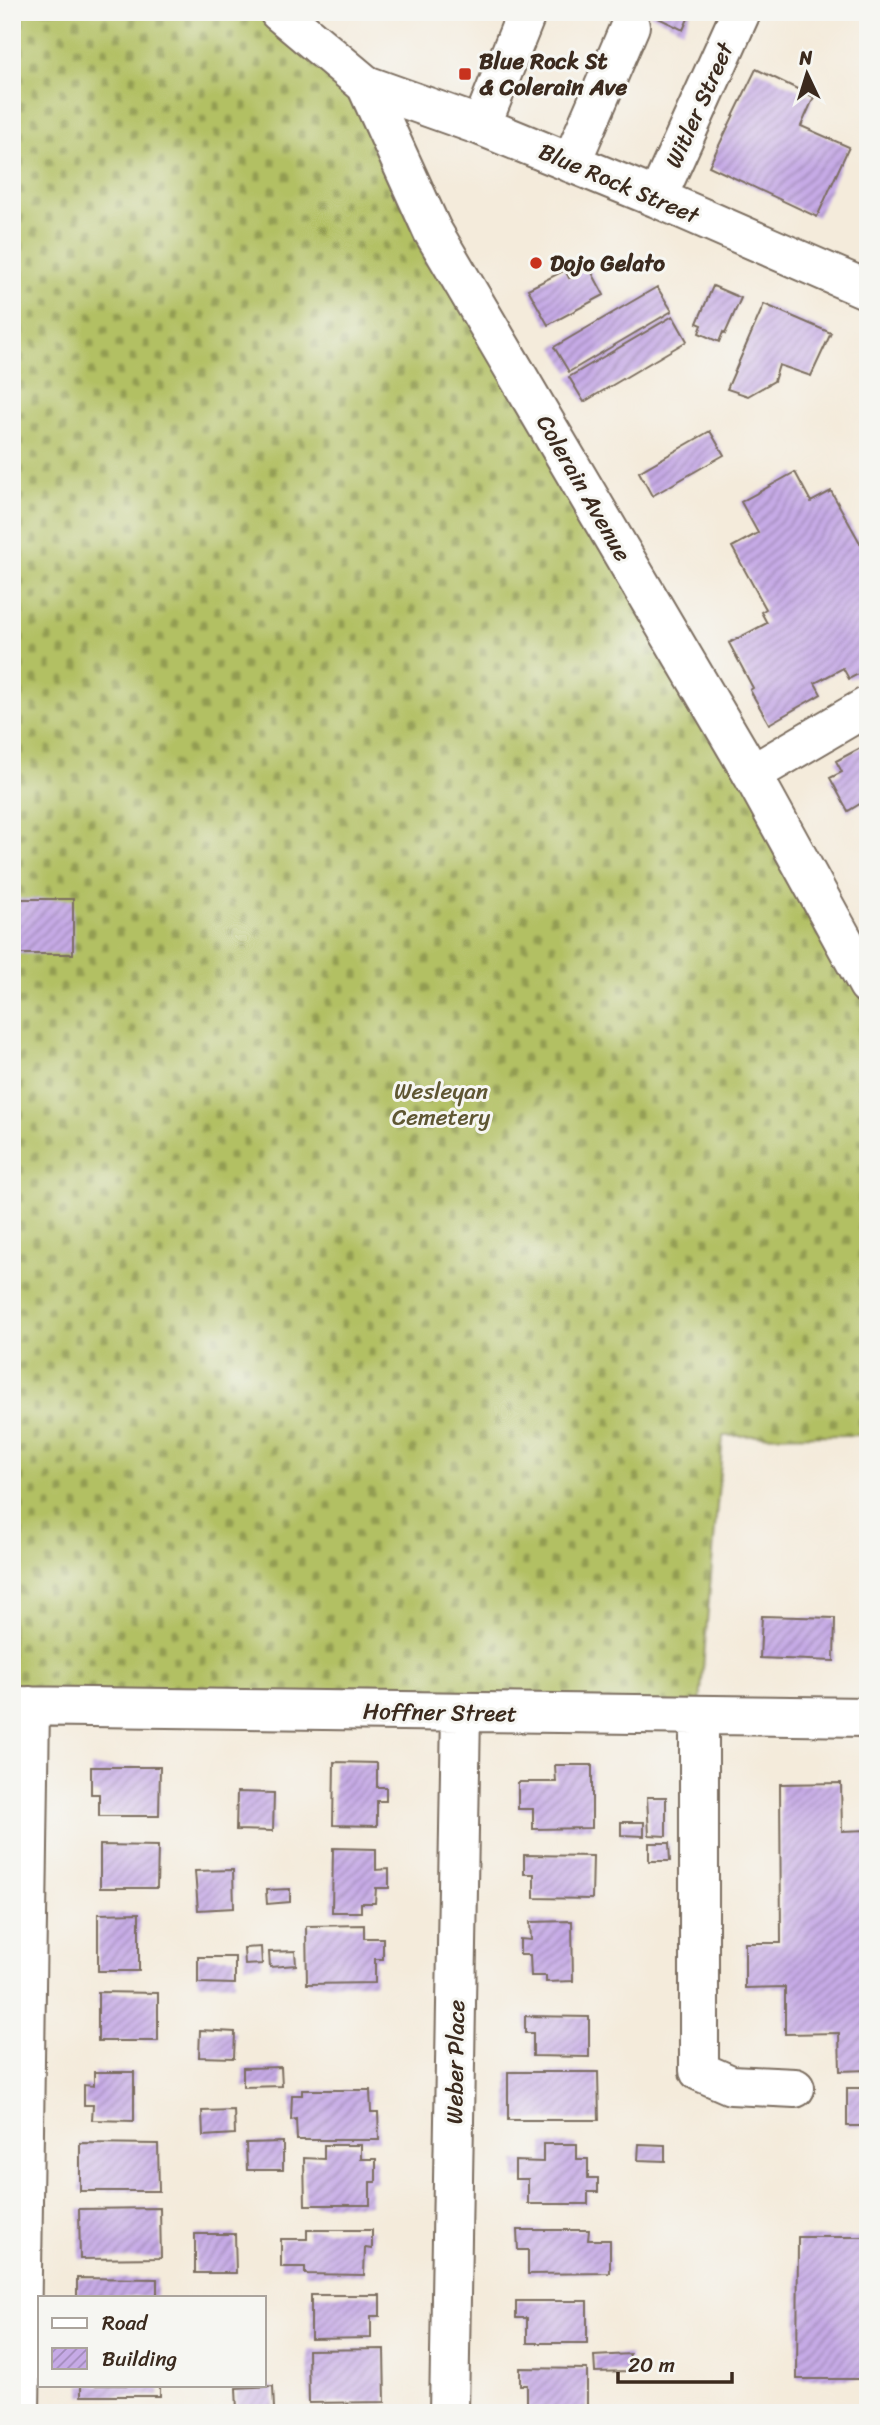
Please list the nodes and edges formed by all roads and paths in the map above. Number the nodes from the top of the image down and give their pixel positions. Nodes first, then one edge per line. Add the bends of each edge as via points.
1 (279, 12) edge
2 (527, 12) edge
3 (741, 12) edge
4 (630, 26) dead end
5 (366, 85) junction
6 (481, 126) junction
7 (571, 163) junction
8 (657, 198) junction
9 (868, 290) edge
10 (868, 706) edge
11 (752, 774) junction
12 (868, 985) edge
13 (21, 1706) edge
14 (461, 1712) junction
15 (699, 1715) junction
16 (868, 1717) edge
17 (795, 2088) dead end
18 (20, 2413) edge
19 (449, 2413) edge

1 - 5 street, Colerain Avenue
2 - 6 street
3 - 8 street, Witler Street
4 - 7 street
5 - 6 street, Blue Rock Street
5 - 11 street, Colerain Avenue via 432,230
6 - 7 street, Blue Rock Street
7 - 8 street, Blue Rock Street
8 - 9 street, Blue Rock Street
10 - 11 street
11 - 12 street, Colerain Avenue
13 - 14 street, Hoffner Street
13 - 18 street
14 - 15 street, Hoffner Street
14 - 19 street, Weber Place
15 - 16 street, Hoffner Street
15 - 17 street via 699,2071 731,2085

